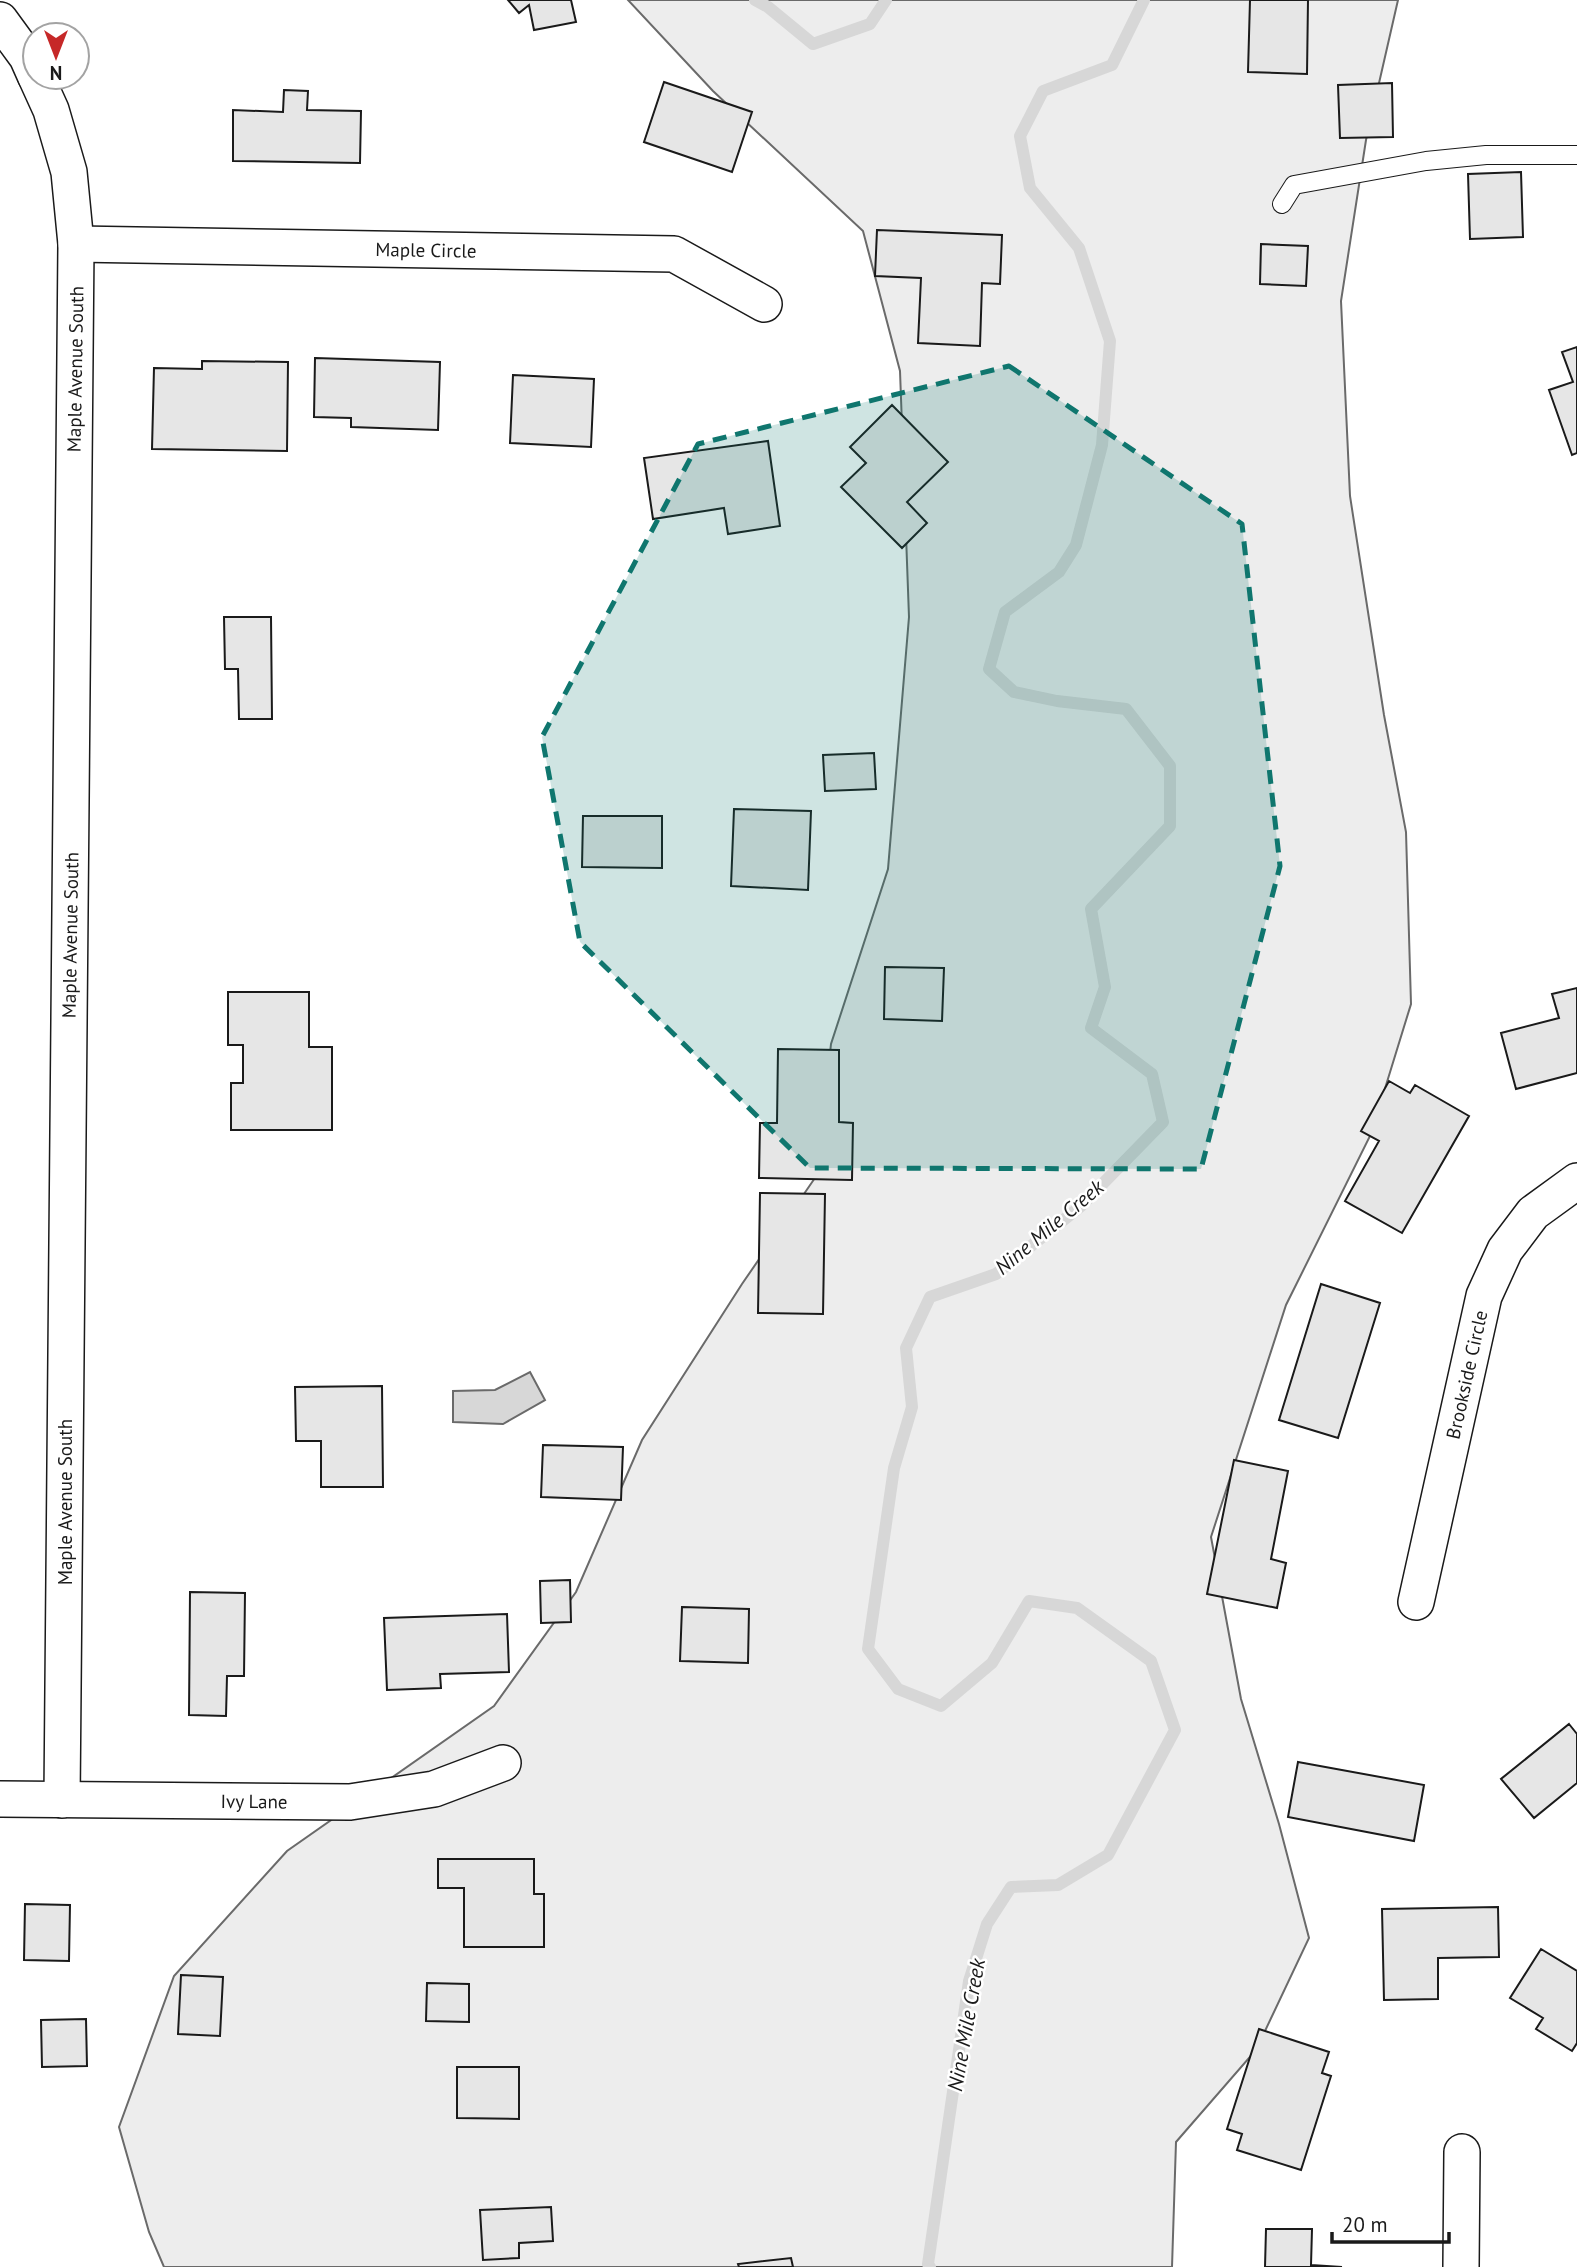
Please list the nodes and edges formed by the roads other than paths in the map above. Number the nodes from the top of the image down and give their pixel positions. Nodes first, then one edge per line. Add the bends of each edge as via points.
1 (0, 20) edge
2 (21, 49) edge
3 (43, 91) edge
4 (1577, 155) edge
5 (1282, 204) dead end
6 (76, 244) junction
7 (764, 304) dead end
8 (1577, 1181) edge
9 (1416, 1602) dead end
10 (503, 1763) dead end
11 (0, 1799) edge
12 (62, 1800) junction
13 (1462, 2152) dead end
14 (1461, 2267) edge

1 - 2 street, Maple Avenue South
3 - 6 street, Maple Avenue South via 69,172
4 - 5 lane via 1486,155 1426,161 1294,185
6 - 7 street, Maple Circle via 674,254
6 - 12 street, Maple Avenue South
8 - 9 street, Brookside Circle via 1534,1213 1505,1250 1484,1296
10 - 12 street, Ivy Lane via 434,1789 350,1802
11 - 12 street, Ivy Lane
13 - 14 street

